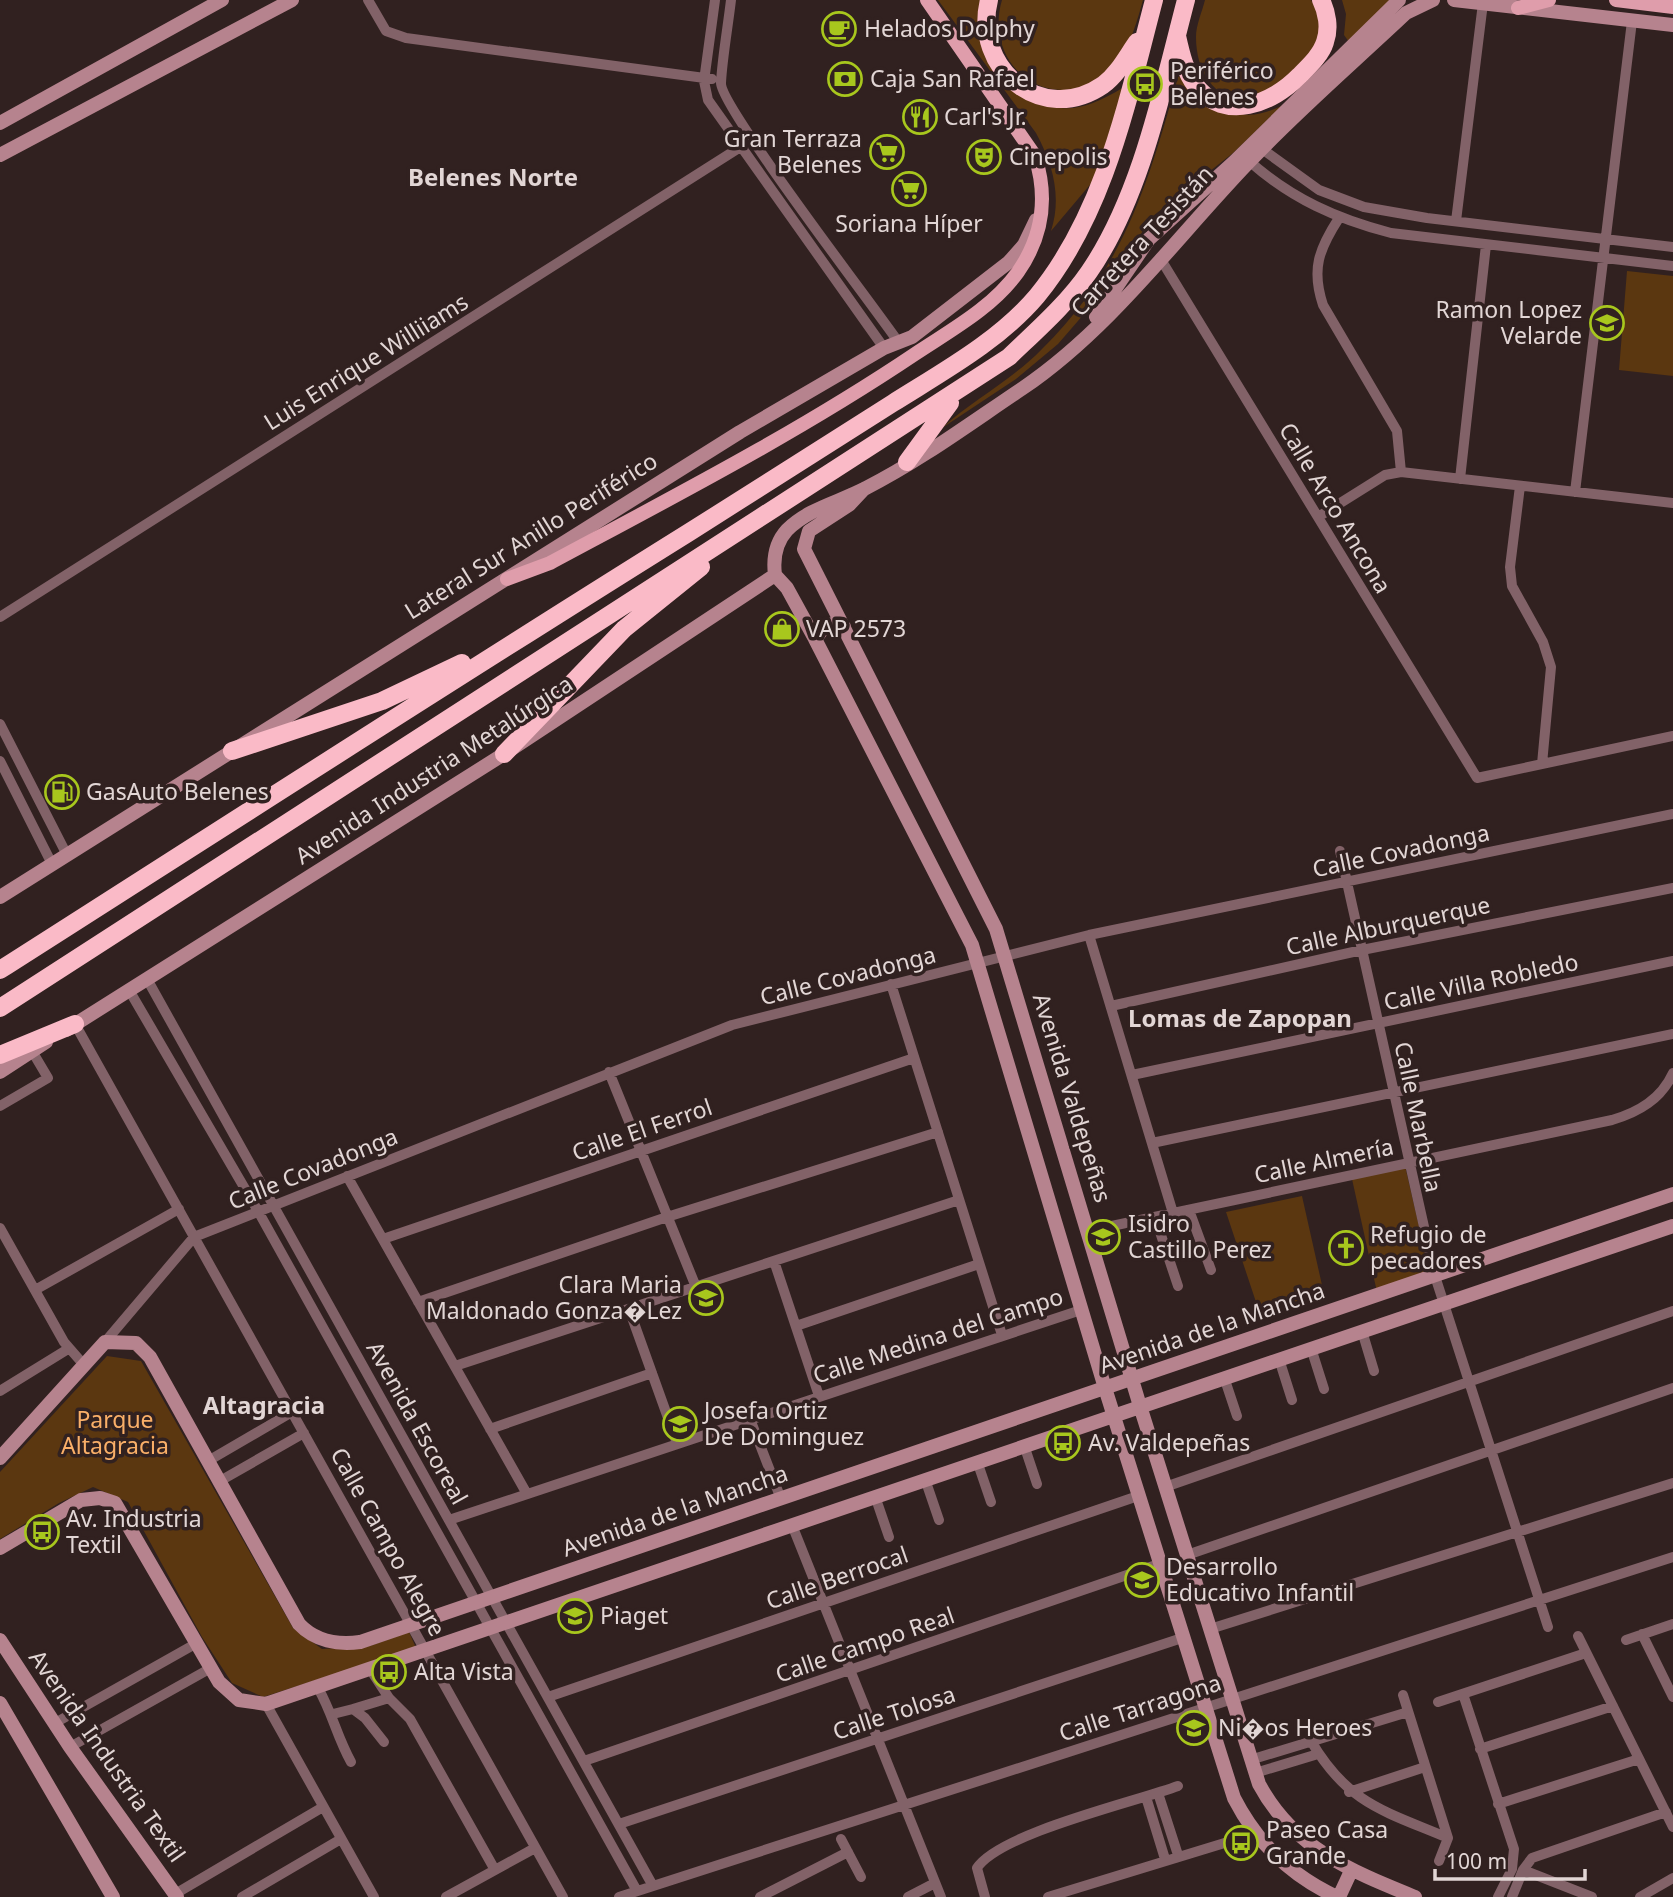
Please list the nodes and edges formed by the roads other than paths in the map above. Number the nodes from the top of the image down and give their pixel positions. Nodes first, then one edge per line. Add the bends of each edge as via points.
1 (222, 0) edge
2 (292, 0) edge
3 (368, 0) edge
4 (715, 0) edge
5 (731, 0) edge
6 (927, 0) edge
7 (989, 0) edge
8 (1154, 0) edge
9 (1186, 0) edge
10 (1321, 0) edge
11 (1399, 0) edge
12 (1433, 0) edge
13 (1454, 0) edge
14 (1549, 0) edge
15 (1616, 0) edge
16 (1483, 3) junction
17 (1670, 7) edge
18 (1518, 8) junction
19 (1632, 21) junction
20 (1673, 25) edge
21 (1147, 27) junction
22 (1176, 36) junction
23 (707, 78) junction
24 (723, 79) junction
25 (0, 123) edge
26 (753, 139) junction
27 (740, 147) junction
28 (1262, 149) junction
29 (0, 155) edge
30 (1249, 161) junction
31 (1042, 181) junction
32 (1339, 218) junction
33 (1456, 221) junction
34 (1606, 239) junction
35 (1486, 245) junction
36 (1673, 247) edge
37 (831, 248) junction
38 (819, 257) junction
39 (1160, 258) junction
40 (1603, 258) junction
41 (1673, 266) edge
42 (1084, 336) junction
43 (899, 342) junction
44 (884, 348) junction
45 (960, 391) junction
46 (907, 462) junction
47 (1401, 472) junction
48 (1461, 479) junction
49 (1520, 486) junction
50 (864, 489) junction
51 (1575, 492) junction
52 (1673, 503) edge
53 (769, 511) junction
54 (1318, 517) junction
55 (689, 532) junction
56 (775, 575) junction
57 (507, 579) junction
58 (0, 617) edge
59 (844, 627) junction
60 (816, 639) junction
61 (0, 724) edge
62 (1673, 736) edge
63 (232, 751) junction
64 (504, 754) junction
65 (0, 761) edge
66 (1542, 764) junction
67 (1673, 814) edge
68 (1340, 851) dead end
69 (67, 855) junction
70 (52, 864) junction
71 (1347, 882) junction
72 (1673, 888) edge
73 (0, 897) edge
74 (1089, 934) junction
75 (1362, 950) junction
76 (1006, 955) junction
77 (1673, 961) edge
78 (977, 963) junction
79 (0, 970) edge
80 (147, 979) junction
81 (891, 984) junction
82 (129, 990) junction
83 (1111, 1006) junction
84 (0, 1008) edge
85 (1378, 1023) junction
86 (75, 1024) junction
87 (1673, 1034) edge
88 (32, 1051) junction
89 (0, 1055) edge
90 (914, 1058) junction
91 (0, 1072) edge
92 (609, 1072) junction
93 (1673, 1073) edge
94 (1132, 1075) junction
95 (1393, 1092) junction
96 (0, 1106) edge
97 (938, 1132) junction
98 (1152, 1143) junction
99 (640, 1150) junction
100 (1408, 1162) junction
101 (347, 1176) junction
102 (1673, 1194) edge
103 (959, 1200) junction
104 (272, 1205) junction
105 (179, 1209) junction
106 (1189, 1210) junction
107 (258, 1211) junction
108 (1173, 1213) junction
109 (667, 1217) junction
110 (1155, 1217) junction
111 (1673, 1226) edge
112 (0, 1228) edge
113 (1088, 1231) junction
114 (194, 1237) junction
115 (383, 1239) junction
116 (774, 1261) junction
117 (979, 1264) junction
118 (1211, 1270) dead end
119 (1435, 1276) junction
120 (1178, 1286) dead end
121 (696, 1287) junction
122 (35, 1290) junction
123 (418, 1302) junction
124 (1442, 1304) junction
125 (629, 1309) junction
126 (1081, 1310) junction
127 (1673, 1311) edge
128 (796, 1326) junction
129 (1362, 1331) junction
130 (1002, 1335) junction
131 (105, 1342) junction
132 (1311, 1348) junction
133 (68, 1349) junction
134 (1279, 1359) junction
135 (84, 1364) junction
136 (454, 1366) junction
137 (1374, 1371) dead end
138 (652, 1373) junction
139 (1224, 1377) junction
140 (1132, 1379) junction
141 (1468, 1382) junction
142 (1105, 1388) junction
143 (1673, 1388) edge
144 (1324, 1389) dead end
145 (0, 1391) edge
146 (819, 1396) junction
147 (1292, 1400) dead end
148 (1140, 1406) junction
149 (292, 1412) junction
150 (1113, 1415) junction
151 (1237, 1416) dead end
152 (750, 1419) junction
153 (490, 1429) junction
154 (304, 1433) junction
155 (677, 1443) junction
156 (1024, 1445) junction
157 (1490, 1451) junction
158 (0, 1458) edge
159 (208, 1461) junction
160 (977, 1461) junction
161 (925, 1479) junction
162 (220, 1481) junction
163 (1673, 1483) edge
164 (1037, 1484) dead end
165 (1165, 1487) junction
166 (527, 1494) junction
167 (875, 1496) junction
168 (1138, 1496) junction
169 (781, 1499) junction
170 (991, 1502) dead end
171 (449, 1520) junction
172 (939, 1520) dead end
173 (792, 1525) junction
174 (1517, 1532) junction
175 (889, 1537) dead end
176 (0, 1548) edge
177 (1187, 1555) junction
178 (1673, 1557) edge
179 (1159, 1564) junction
180 (492, 1597) junction
181 (1539, 1600) junction
182 (475, 1603) junction
183 (823, 1603) junction
184 (507, 1623) junction
185 (412, 1625) junction
186 (1673, 1625) edge
187 (1548, 1627) dead end
188 (490, 1629) junction
189 (1210, 1629) junction
190 (1642, 1634) junction
191 (1578, 1636) dead end
192 (1182, 1638) junction
193 (0, 1640) edge
194 (1626, 1640) dead end
195 (197, 1643) junction
196 (427, 1651) junction
197 (1586, 1653) junction
198 (211, 1668) junction
199 (370, 1670) junction
200 (849, 1671) junction
201 (318, 1688) junction
202 (1463, 1694) junction
203 (1403, 1695) dead end
204 (548, 1697) junction
205 (1673, 1697) edge
206 (389, 1698) junction
207 (1231, 1699) junction
208 (1438, 1702) dead end
209 (0, 1703) edge
210 (266, 1704) junction
211 (1613, 1706) junction
212 (1204, 1708) junction
213 (353, 1709) junction
214 (1408, 1712) junction
215 (333, 1714) junction
216 (55, 1723) junction
217 (876, 1739) junction
218 (1311, 1741) junction
219 (384, 1742) dead end
220 (70, 1747) junction
221 (1480, 1749) junction
222 (1318, 1754) junction
223 (1639, 1759) junction
224 (584, 1761) junction
225 (351, 1762) dead end
226 (1253, 1767) junction
227 (1425, 1767) junction
228 (1178, 1786) dead end
229 (1349, 1792) junction
230 (1158, 1793) junction
231 (1146, 1797) junction
232 (902, 1804) junction
233 (1498, 1804) junction
234 (323, 1807) junction
235 (1665, 1812) junction
236 (619, 1825) junction
237 (1673, 1828) edge
238 (1254, 1834) junction
239 (1448, 1838) junction
240 (341, 1839) junction
241 (841, 1839) dead end
242 (535, 1848) junction
243 (848, 1852) junction
244 (1178, 1855) junction
245 (1165, 1859) junction
246 (1439, 1861) dead end
247 (1517, 1869) junction
248 (495, 1870) junction
249 (1351, 1871) junction
250 (861, 1877) dead end
251 (1673, 1878) edge
252 (935, 1883) junction
253 (1091, 1883) junction
254 (653, 1886) junction
255 (637, 1891) junction
256 (176, 1895) edge
257 (113, 1897) edge
258 (242, 1897) edge
259 (374, 1897) edge
260 (446, 1897) edge
261 (563, 1897) edge
262 (619, 1897) edge
263 (760, 1897) edge
264 (908, 1897) edge
265 (941, 1897) edge
266 (985, 1897) edge
267 (1048, 1897) edge
268 (1077, 1897) edge
269 (1338, 1897) edge
270 (1415, 1897) edge
271 (1498, 1897) edge
272 (1512, 1897) edge
273 (1592, 1897) edge
274 (1640, 1897) edge

1 - 25 street
2 - 29 street
3 - 23 street via 386,31 405,38
4 - 23 street
5 - 24 street
6 - 31 main road via 1028,143
7 - 21 highway via 986,29 998,66 1030,92 1053,98 1080,95 1103,85
8 - 21 highway
9 - 22 highway
10 - 22 highway via 1327,32 1320,52 1282,92 1254,105 1223,104 1202,93 1189,76
11 - 42 street via 1149,239
12 - 28 street, Carretera Tesistán via 1406,13
13 - 16 street
14 - 18 main road
15 - 17 main road
16 - 18 street
16 - 33 street
18 - 19 street
19 - 20 street
19 - 34 street
21 - 55 highway via 1107,167 1087,218 1035,299 961,360
22 - 45 highway via 1133,182 1090,271 1009,357
23 - 24 street
23 - 27 street via 708,100
24 - 26 street via 723,93
26 - 27 street, Luis Enrique Williiams
26 - 37 street
27 - 38 street
27 - 58 street, Luis Enrique Williiams
28 - 30 street, Carretera Tesistán
28 - 33 street via 1300,178 1341,200 1394,214
30 - 32 street via 1279,186
30 - 39 street, Carretera Tesistán
31 - 43 street, Lateral Sur Anillo Periférico via 1038,216 1017,253 922,330
31 - 57 main road via 1041,217 1030,252 1012,280 981,310 798,428 550,563
32 - 35 street via 1391,233
32 - 47 street via 1325,239 1315,283 1322,305 1398,431
33 - 34 street
34 - 36 street
34 - 40 street
35 - 40 street
35 - 48 street
37 - 38 street
37 - 43 street
38 - 44 street
39 - 42 street, Carretera Tesistán
39 - 54 street, Calle Arco Ancona
40 - 41 street
40 - 51 street
42 - 46 street, Carretera Tesistán via 1025,386
43 - 44 street, Lateral Sur Anillo Periférico
44 - 57 street, Lateral Sur Anillo Periférico via 740,432
45 - 46 highway
45 - 53 highway
46 - 50 street, Carretera Tesistán
47 - 48 street
47 - 54 street via 1385,475
48 - 49 street
49 - 51 street
49 - 66 street via 1510,567 1512,586 1543,642 1551,667
50 - 56 street via 833,501 785,532 777,547
50 - 59 street, Avenida Valdepeñas via 849,505 809,531 804,540 806,554
51 - 52 street
53 - 64 highway via 624,629
53 - 84 highway
54 - 66 street, Calle Arco Ancona via 1477,778
55 - 63 highway via 430,680 382,701
55 - 79 highway
56 - 60 street
56 - 64 street, Avenida Industria Metalúrgica
57 - 63 street, Lateral Sur Anillo Periférico
59 - 60 street via 826,625
59 - 76 street, Avenida Valdepeñas via 984,902
60 - 78 street via 964,926
61 - 69 street
62 - 66 street
63 - 69 street, Lateral Sur Anillo Periférico
64 - 80 street, Avenida Industria Metalúrgica
65 - 70 street
67 - 71 street, Calle Covadonga
68 - 71 street, Calle Marbella
69 - 70 street, Lateral Sur Anillo Periférico
70 - 73 street, Lateral Sur Anillo Periférico
71 - 74 street, Calle Covadonga
71 - 75 street, Calle Marbella
72 - 75 street, Calle Alburquerque
74 - 76 street, Calle Covadonga
74 - 83 street
75 - 83 street, Calle Alburquerque
75 - 85 street, Calle Marbella
76 - 78 street, Calle Covadonga
76 - 113 street, Avenida Valdepeñas
77 - 85 street, Calle Villa Robledo
78 - 81 street, Calle Covadonga
78 - 126 street
80 - 82 street, Avenida Industria Metalúrgica
80 - 104 street, Avenida Escoreal
81 - 90 street
81 - 92 street, Calle Covadonga via 732,1025
82 - 86 street, Avenida Industria Metalúrgica
82 - 107 street, Avenida Escoreal
83 - 94 street
85 - 94 street, Calle Villa Robledo
85 - 95 street, Calle Marbella
86 - 88 street, Avenida Industria Metalúrgica
86 - 89 highway
86 - 105 street, Calle Campo Alegre
87 - 95 street
88 - 91 street, Avenida Industria Metalúrgica
88 - 96 street via 48,1078
90 - 97 street
90 - 99 street, Calle El Ferrol
92 - 99 street
92 - 101 street, Calle Covadonga
93 - 100 street, Calle Almería via 1662,1091 1633,1114
94 - 98 street
95 - 98 street
95 - 100 street, Calle Marbella
97 - 103 street
97 - 109 street
98 - 108 street
99 - 109 street
99 - 115 street, Calle El Ferrol
100 - 106 street, Calle Almería
100 - 119 street, Calle Marbella
101 - 104 street, Calle Covadonga
101 - 115 street
102 - 119 street, Avenida de la Mancha
103 - 116 street
103 - 117 street
104 - 107 street, Calle Covadonga
104 - 171 street, Avenida Escoreal
105 - 114 street, Calle Campo Alegre
105 - 122 street
106 - 108 street, Calle Almería
106 - 118 street
107 - 114 street, Calle Covadonga
107 - 182 street, Avenida Escoreal
108 - 110 street, Calle Almería
109 - 121 street
109 - 123 street
110 - 113 street, Calle Almería
110 - 120 street
111 - 124 street
112 - 122 street
113 - 140 street, Avenida Valdepeñas
114 - 131 street, Calle Covadonga
114 - 149 street, Calle Campo Alegre
115 - 123 street
116 - 121 street
116 - 128 street
117 - 128 street
117 - 130 street
119 - 124 street, Calle Marbella
119 - 140 street, Avenida de la Mancha
121 - 125 street
122 - 133 street
123 - 136 street
124 - 129 street
124 - 141 street, Calle Marbella
125 - 136 street
125 - 138 street
126 - 130 street, Calle Medina del Campo
126 - 142 street
127 - 141 street
128 - 146 street
129 - 132 street
129 - 137 street
130 - 146 street, Calle Medina del Campo
131 - 135 street
131 - 159 street, Avenida de la Mancha via 143,1348
132 - 134 street
132 - 144 street
133 - 135 street
133 - 145 street
134 - 139 street
134 - 147 street
135 - 158 street
136 - 153 street
138 - 153 street
138 - 155 street
139 - 148 street
139 - 151 street
140 - 142 street, Avenida de la Mancha
140 - 148 street, Avenida Valdepeñas
141 - 157 street, Calle Marbella
141 - 165 street
142 - 150 street
142 - 169 street, Avenida de la Mancha
143 - 157 street
146 - 152 street, Calle Medina del Campo
148 - 150 street
148 - 165 street, Avenida Valdepeñas
149 - 154 street, Calle Campo Alegre
149 - 159 street
150 - 156 street
150 - 168 street
152 - 155 street, Calle Medina del Campo
152 - 169 street
153 - 166 street
154 - 162 street
154 - 185 street, Calle Campo Alegre
155 - 166 street, Calle Medina del Campo
156 - 160 street
156 - 164 street
157 - 174 street, Calle Marbella
157 - 177 street
159 - 162 street, Avenida de la Mancha
160 - 161 street
160 - 170 street
161 - 167 street
161 - 172 street
162 - 185 street, Avenida de la Mancha via 306,1631 346,1644
163 - 174 street
165 - 177 street, Avenida Valdepeñas
166 - 171 street, Calle Medina del Campo
167 - 173 street
167 - 175 street
168 - 179 street
168 - 183 street, Calle Berrocal
169 - 180 street, Avenida de la Mancha
171 - 180 street, Avenida Escoreal
173 - 183 street
173 - 184 street
174 - 181 street, Calle Marbella
174 - 189 street
176 - 195 street via 81,1500 108,1500 121,1509
177 - 189 street, Avenida Valdepeñas
178 - 181 street, Calle Tarragona
179 - 192 street
179 - 200 street, Calle Campo Real
180 - 182 street, Avenida de la Mancha
180 - 184 street, Avenida Escoreal
181 - 187 street, Calle Marbella
181 - 207 street, Calle Tarragona
182 - 185 street, Avenida de la Mancha
182 - 188 street, Avenida Escoreal
183 - 200 street
183 - 204 street, Calle Berrocal
184 - 188 street
184 - 204 street, Avenida Escoreal
185 - 196 street, Calle Campo Alegre
186 - 190 street
188 - 196 street
188 - 255 street, Avenida Escoreal
189 - 207 street, Avenida Valdepeñas
190 - 194 street
190 - 205 street
191 - 197 street
192 - 212 street
192 - 217 street, Calle Tolosa
193 - 216 street, Avenida Industria Textil
195 - 198 street
195 - 216 street
196 - 199 street
196 - 242 street, Calle Campo Alegre
197 - 202 street
197 - 211 street
198 - 210 street via 231,1696
198 - 220 street
199 - 201 street
199 - 206 street
200 - 217 street
200 - 224 street, Calle Campo Real
201 - 210 street
201 - 215 street
202 - 208 street
202 - 221 street
203 - 214 street
204 - 224 street, Avenida Escoreal
206 - 213 street
206 - 248 street via 410,1719
207 - 212 street, Calle Tarragona
207 - 226 street, Avenida Valdepeñas
209 - 257 street
210 - 234 street
211 - 221 street
211 - 223 street
212 - 232 street, Calle Tarragona
212 - 238 street via 1234,1798
213 - 215 street
213 - 219 street
214 - 218 street
214 - 227 street
215 - 225 street via 340,1743
216 - 220 street, Avenida Industria Textil
217 - 232 street
217 - 236 street, Calle Tolosa
218 - 222 street
218 - 226 street
220 - 256 street, Avenida Industria Textil
221 - 233 street
222 - 226 street
222 - 229 street
223 - 233 street
223 - 235 street
224 - 236 street, Avenida Escoreal
226 - 249 street, Avenida Valdepeñas via 1267,1799 1293,1831
227 - 229 street
227 - 239 street
228 - 230 street
229 - 239 street
230 - 231 street
230 - 244 street
231 - 245 street
231 - 266 street via 1044,1828 987,1857 977,1868
232 - 252 street
232 - 254 street, Calle Tarragona
233 - 247 street
234 - 240 street
234 - 256 street
235 - 237 street
235 - 247 street via 1532,1858
236 - 254 street, Avenida Escoreal
238 - 244 street
238 - 269 street via 1297,1874
239 - 246 street
240 - 258 street
240 - 259 street
241 - 243 street
242 - 248 street
242 - 261 street, Calle Campo Alegre
243 - 250 street
243 - 263 street
244 - 245 street
245 - 253 street
247 - 271 street
247 - 272 street
247 - 273 street
248 - 260 street
249 - 269 street
249 - 270 street, Avenida Valdepeñas
251 - 274 street
252 - 264 street
252 - 265 street
253 - 267 street
253 - 268 street
254 - 255 street, Calle Tarragona
255 - 262 street, Calle Tarragona

